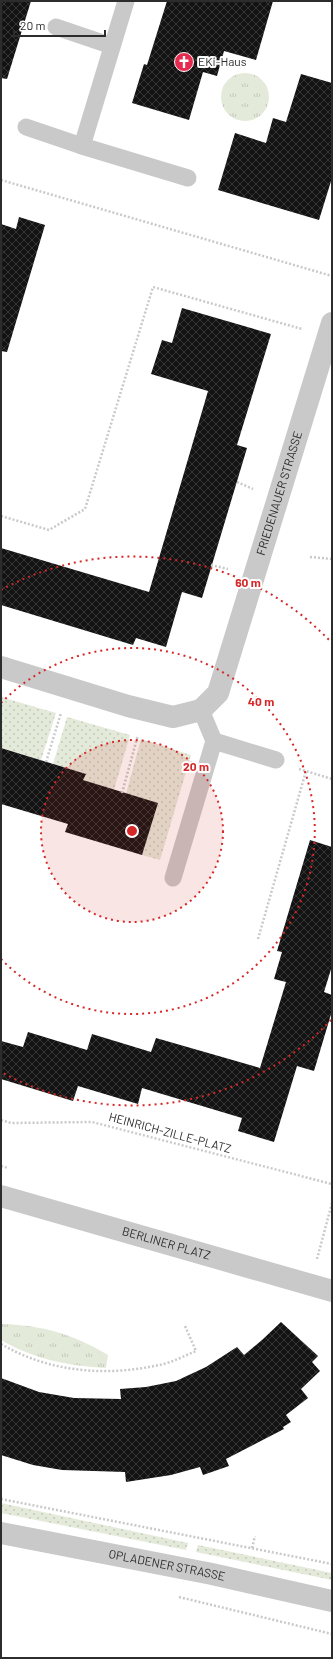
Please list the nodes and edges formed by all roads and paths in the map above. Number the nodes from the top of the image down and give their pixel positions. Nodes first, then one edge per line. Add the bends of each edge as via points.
1 (126, 1) edge
2 (56, 27) dead end
3 (112, 46) junction
4 (26, 127) dead end
5 (82, 146) junction
6 (188, 178) dead end
7 (1, 180) edge
8 (332, 276) edge
9 (330, 330) edge
10 (324, 376) edge
11 (236, 482) dead end
12 (257, 491) dead end
13 (1, 516) edge
14 (310, 557) dead end
15 (332, 559) edge
16 (211, 565) dead end
17 (233, 570) dead end
18 (1, 667) edge
19 (201, 710) junction
20 (62, 712) dead end
21 (138, 734) dead end
22 (214, 741) junction
23 (276, 760) joint
24 (46, 762) dead end
25 (306, 771) junction
26 (332, 779) edge
27 (122, 793) dead end
28 (173, 878) dead end
29 (258, 939) dead end
30 (1, 1120) edge
31 (332, 1184) edge
32 (1, 1196) edge
33 (332, 1204) edge
34 (309, 1285) junction
35 (332, 1291) edge
36 (186, 1326) dead end
37 (1, 1344) edge
38 (1, 1499) edge
39 (1, 1533) edge
40 (255, 1536) dead end
41 (252, 1548) junction
42 (332, 1564) edge
43 (332, 1601) edge

1 - 3 lane
2 - 3 lane
3 - 5 lane
4 - 5 lane
5 - 6 lane
7 - 8 path
9 - 10 street, FRIEDENAUER STRASSE
9 - 13 path via 153,287 85,509 50,530
10 - 19 street, FRIEDENAUER STRASSE via 218,693
11 - 12 path
14 - 15 path
16 - 17 path
18 - 19 street via 173,717
19 - 22 lane
20 - 24 path
21 - 27 path
22 - 23 lane
22 - 28 lane
23 - 25 path
25 - 26 path
25 - 29 path
30 - 31 path, HEINRICH-ZILLE-PLATZ via 11,1123 92,1122
32 - 34 street, BERLINER PLATZ
33 - 34 path
34 - 35 street, BERLINER PLATZ
36 - 37 path via 196,1351 160,1365 120,1371 91,1372 48,1365 22,1356
38 - 41 path
39 - 43 street, OPLADENER STRASSE via 212,1574
40 - 41 path
41 - 42 path

